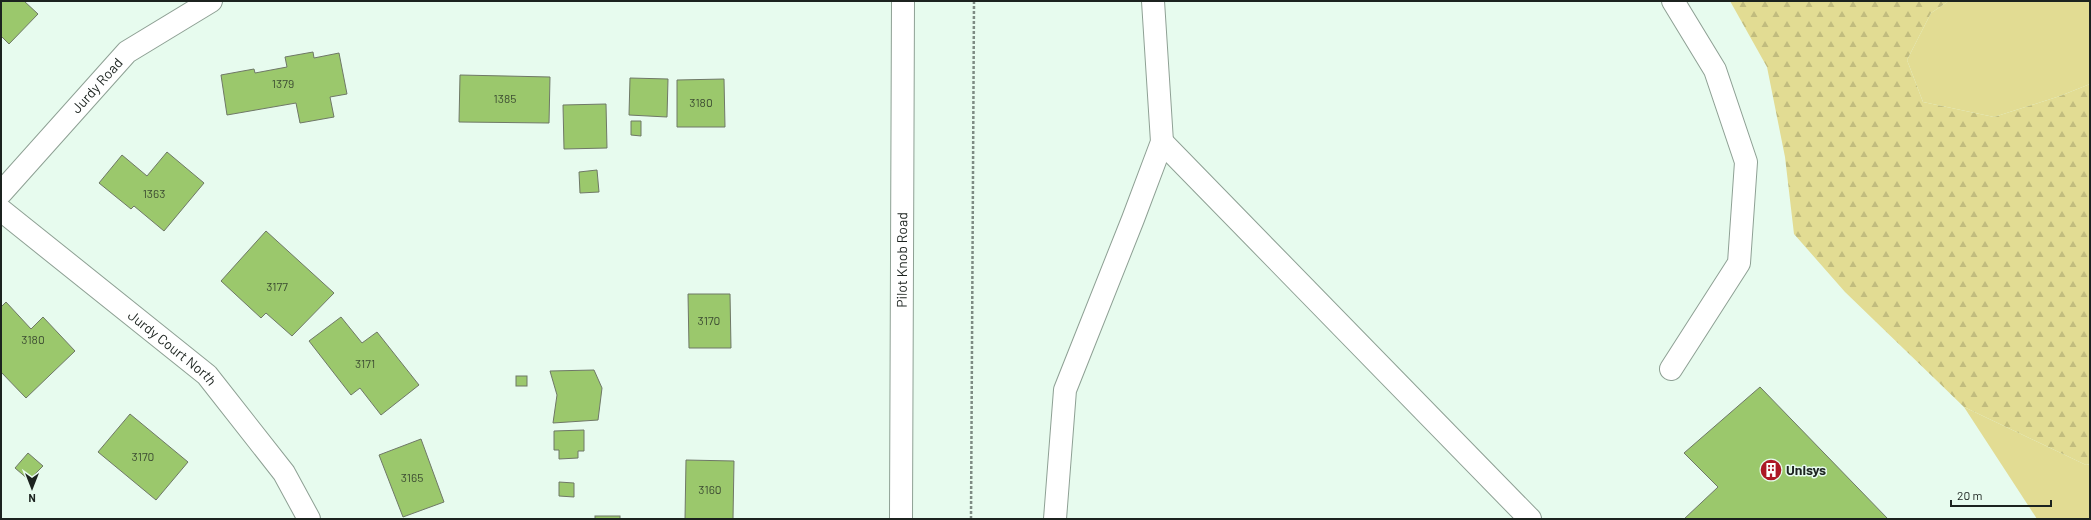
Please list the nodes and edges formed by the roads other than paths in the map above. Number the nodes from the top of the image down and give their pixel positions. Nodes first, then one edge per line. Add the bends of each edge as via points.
1 (211, 1) edge
2 (903, 1) edge
3 (1153, 1) edge
4 (1673, 1) edge
5 (1162, 142) junction
6 (1, 193) edge
7 (1, 210) edge
8 (1671, 370) dead end
9 (309, 519) edge
10 (901, 519) edge
11 (1054, 519) edge
12 (1530, 519) edge

1 - 6 street, Jurdy Road via 127,52
2 - 10 street, Pilot Knob Road
3 - 5 street
4 - 8 street via 1715,70 1746,162 1739,263
5 - 11 street via 1065,390
5 - 12 street
7 - 9 street, Jurdy Court North via 208,375 284,473

